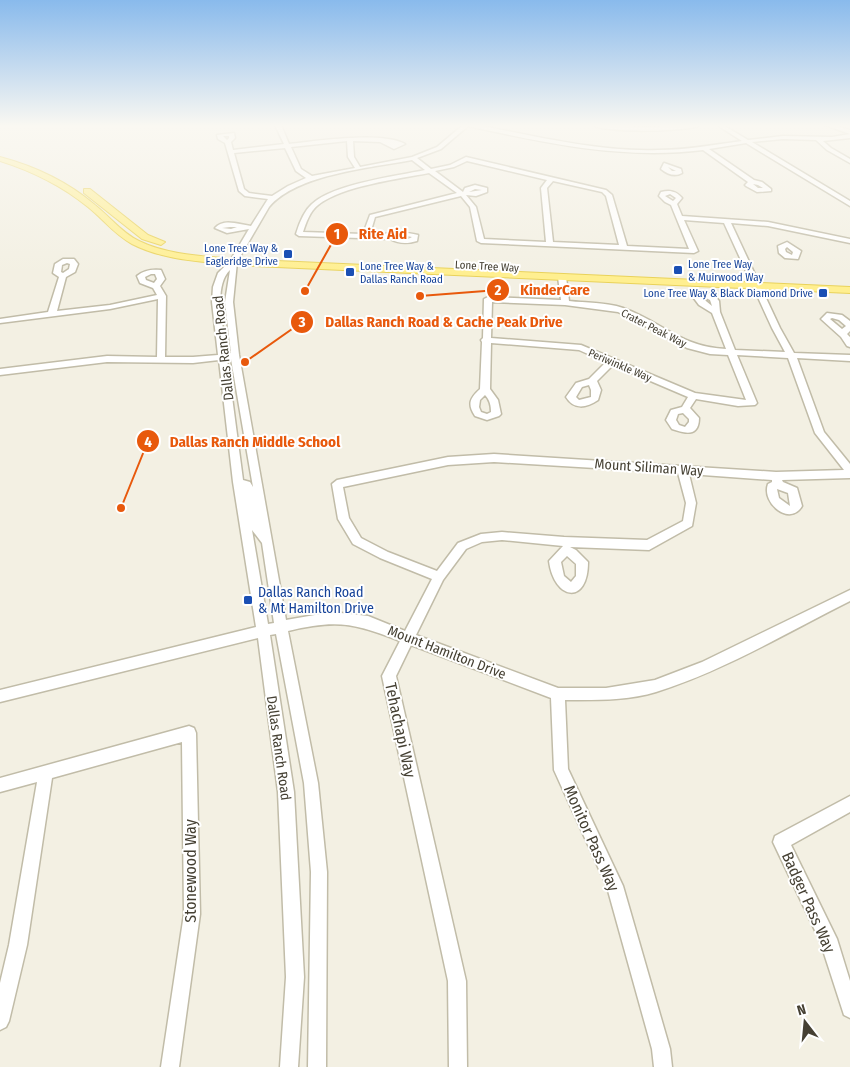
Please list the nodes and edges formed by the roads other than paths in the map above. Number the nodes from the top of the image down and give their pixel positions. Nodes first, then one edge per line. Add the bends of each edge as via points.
1 (43, 175) edge
2 (236, 175) edge
3 (306, 175) edge
4 (326, 175) edge
5 (414, 175) edge
6 (437, 175) edge
7 (537, 175) edge
8 (742, 175) edge
9 (802, 175) edge
10 (311, 178) junction
11 (552, 178) junction
12 (74, 182) dead end
13 (752, 182) dead end
14 (464, 194) junction
15 (273, 198) junction
16 (674, 204) dead end
17 (850, 204) edge
18 (681, 218) junction
19 (726, 221) junction
20 (243, 227) dead end
21 (254, 228) junction
22 (786, 228) junction
23 (366, 236) junction
24 (390, 237) dead end
25 (850, 241) edge
26 (787, 244) dead end
27 (550, 245) junction
28 (624, 249) junction
29 (235, 258) junction
30 (456, 264) junction
31 (395, 269) junction
32 (63, 276) dead end
33 (562, 277) junction
34 (754, 282) junction
35 (850, 283) edge
36 (156, 286) dead end
37 (850, 290) edge
38 (162, 296) junction
39 (565, 303) junction
40 (716, 312) dead end
41 (52, 314) junction
42 (0, 321) edge
43 (844, 332) dead end
44 (485, 340) junction
45 (850, 344) edge
46 (733, 351) junction
47 (235, 356) junction
48 (792, 356) junction
49 (223, 357) junction
50 (850, 358) edge
51 (161, 360) junction
52 (612, 361) junction
53 (0, 372) edge
54 (592, 381) dead end
55 (484, 390) dead end
56 (693, 396) junction
57 (685, 409) dead end
58 (682, 469) junction
59 (850, 472) edge
60 (238, 482) junction
61 (268, 543) junction
62 (440, 577) junction
63 (850, 595) edge
64 (281, 627) junction
65 (263, 631) junction
66 (409, 639) junction
67 (558, 694) junction
68 (0, 696) edge
69 (46, 772) junction
70 (0, 785) edge
71 (850, 804) edge
72 (850, 1009) edge
73 (0, 1021) edge
74 (170, 1067) edge
75 (288, 1067) edge
76 (317, 1067) edge
77 (458, 1067) edge
78 (663, 1067) edge

1 - 29 main road, Lone Tree Way via 90,204 135,243 170,254
2 - 15 street via 240,190 247,195
3 - 10 street
4 - 10 street
5 - 23 street via 330,195 315,204 304,218 298,234
6 - 14 street
7 - 11 street
8 - 13 street
9 - 17 street
10 - 15 street
11 - 27 street via 544,188
11 - 28 street via 594,187 609,195
12 - 29 main road, Lone Tree Way via 145,237
14 - 23 street via 372,216
14 - 27 street via 473,207 481,241
15 - 21 street
16 - 18 street
18 - 19 street
18 - 28 street via 694,251
19 - 22 street via 750,221
19 - 34 street
20 - 21 street
21 - 29 street
22 - 25 street
22 - 26 street
23 - 24 street
27 - 28 street
29 - 30 main road, Lone Tree Way
29 - 31 main road, Lone Tree Way
29 - 47 street, Dallas Ranch Road via 228,302
29 - 49 street, Dallas Ranch Road via 222,272 217,287
30 - 31 main road via 406,265
30 - 34 main road, Lone Tree Way
31 - 33 main road, Lone Tree Way
32 - 41 street
33 - 34 main road, Lone Tree Way
33 - 39 street
34 - 35 main road, Lone Tree Way
34 - 37 main road, Lone Tree Way
34 - 48 street
36 - 38 street
38 - 41 street
38 - 51 street
39 - 44 street, Crater Peak Way via 488,300
39 - 46 street, Crater Peak Way via 620,310 690,346 710,351
40 - 46 street
41 - 42 street
43 - 45 street
44 - 52 street, Periwinkle Way via 581,348
44 - 55 street
46 - 48 street, Crater Peak Way
46 - 56 street, Periwinkle Way via 752,402
47 - 49 street
47 - 61 street, Dallas Ranch Road
48 - 50 street, Crater Peak Way
48 - 59 street via 820,433
49 - 51 street
49 - 60 street, Dallas Ranch Road
51 - 53 street via 107,359
52 - 54 street
52 - 56 street, Periwinkle Way
56 - 57 street
58 - 59 street, Mount Siliman Way via 777,480
58 - 62 street, Tehachapi Way via 691,503 688,522 649,545 565,546 502,536 481,538 462,546
58 - 62 street, Mount Siliman Way via 494,458 448,461 336,484 344,519 357,541
60 - 61 street via 248,488 255,526
60 - 65 street, Dallas Ranch Road
61 - 64 street, Dallas Ranch Road
62 - 66 street, Tehachapi Way
63 - 67 street, Mount Hamilton Drive via 706,667 655,686 606,694
64 - 65 street, Mount Hamilton Drive
64 - 66 street, Mount Hamilton Drive via 332,617 368,622
64 - 76 street, Dallas Ranch Road via 311,783 319,872
65 - 68 street, Mount Hamilton Drive
65 - 75 street, Dallas Ranch Road via 286,792 296,977
66 - 67 street, Mount Hamilton Drive
66 - 77 street, Tehachapi Way via 389,676 457,981
67 - 78 street, Monitor Pass Way via 561,770 616,886 661,1049
69 - 70 street
69 - 73 street via 18,944
69 - 74 street, Stonewood Way via 189,734 192,914
71 - 72 street, Badger Pass Way via 781,842 828,939

